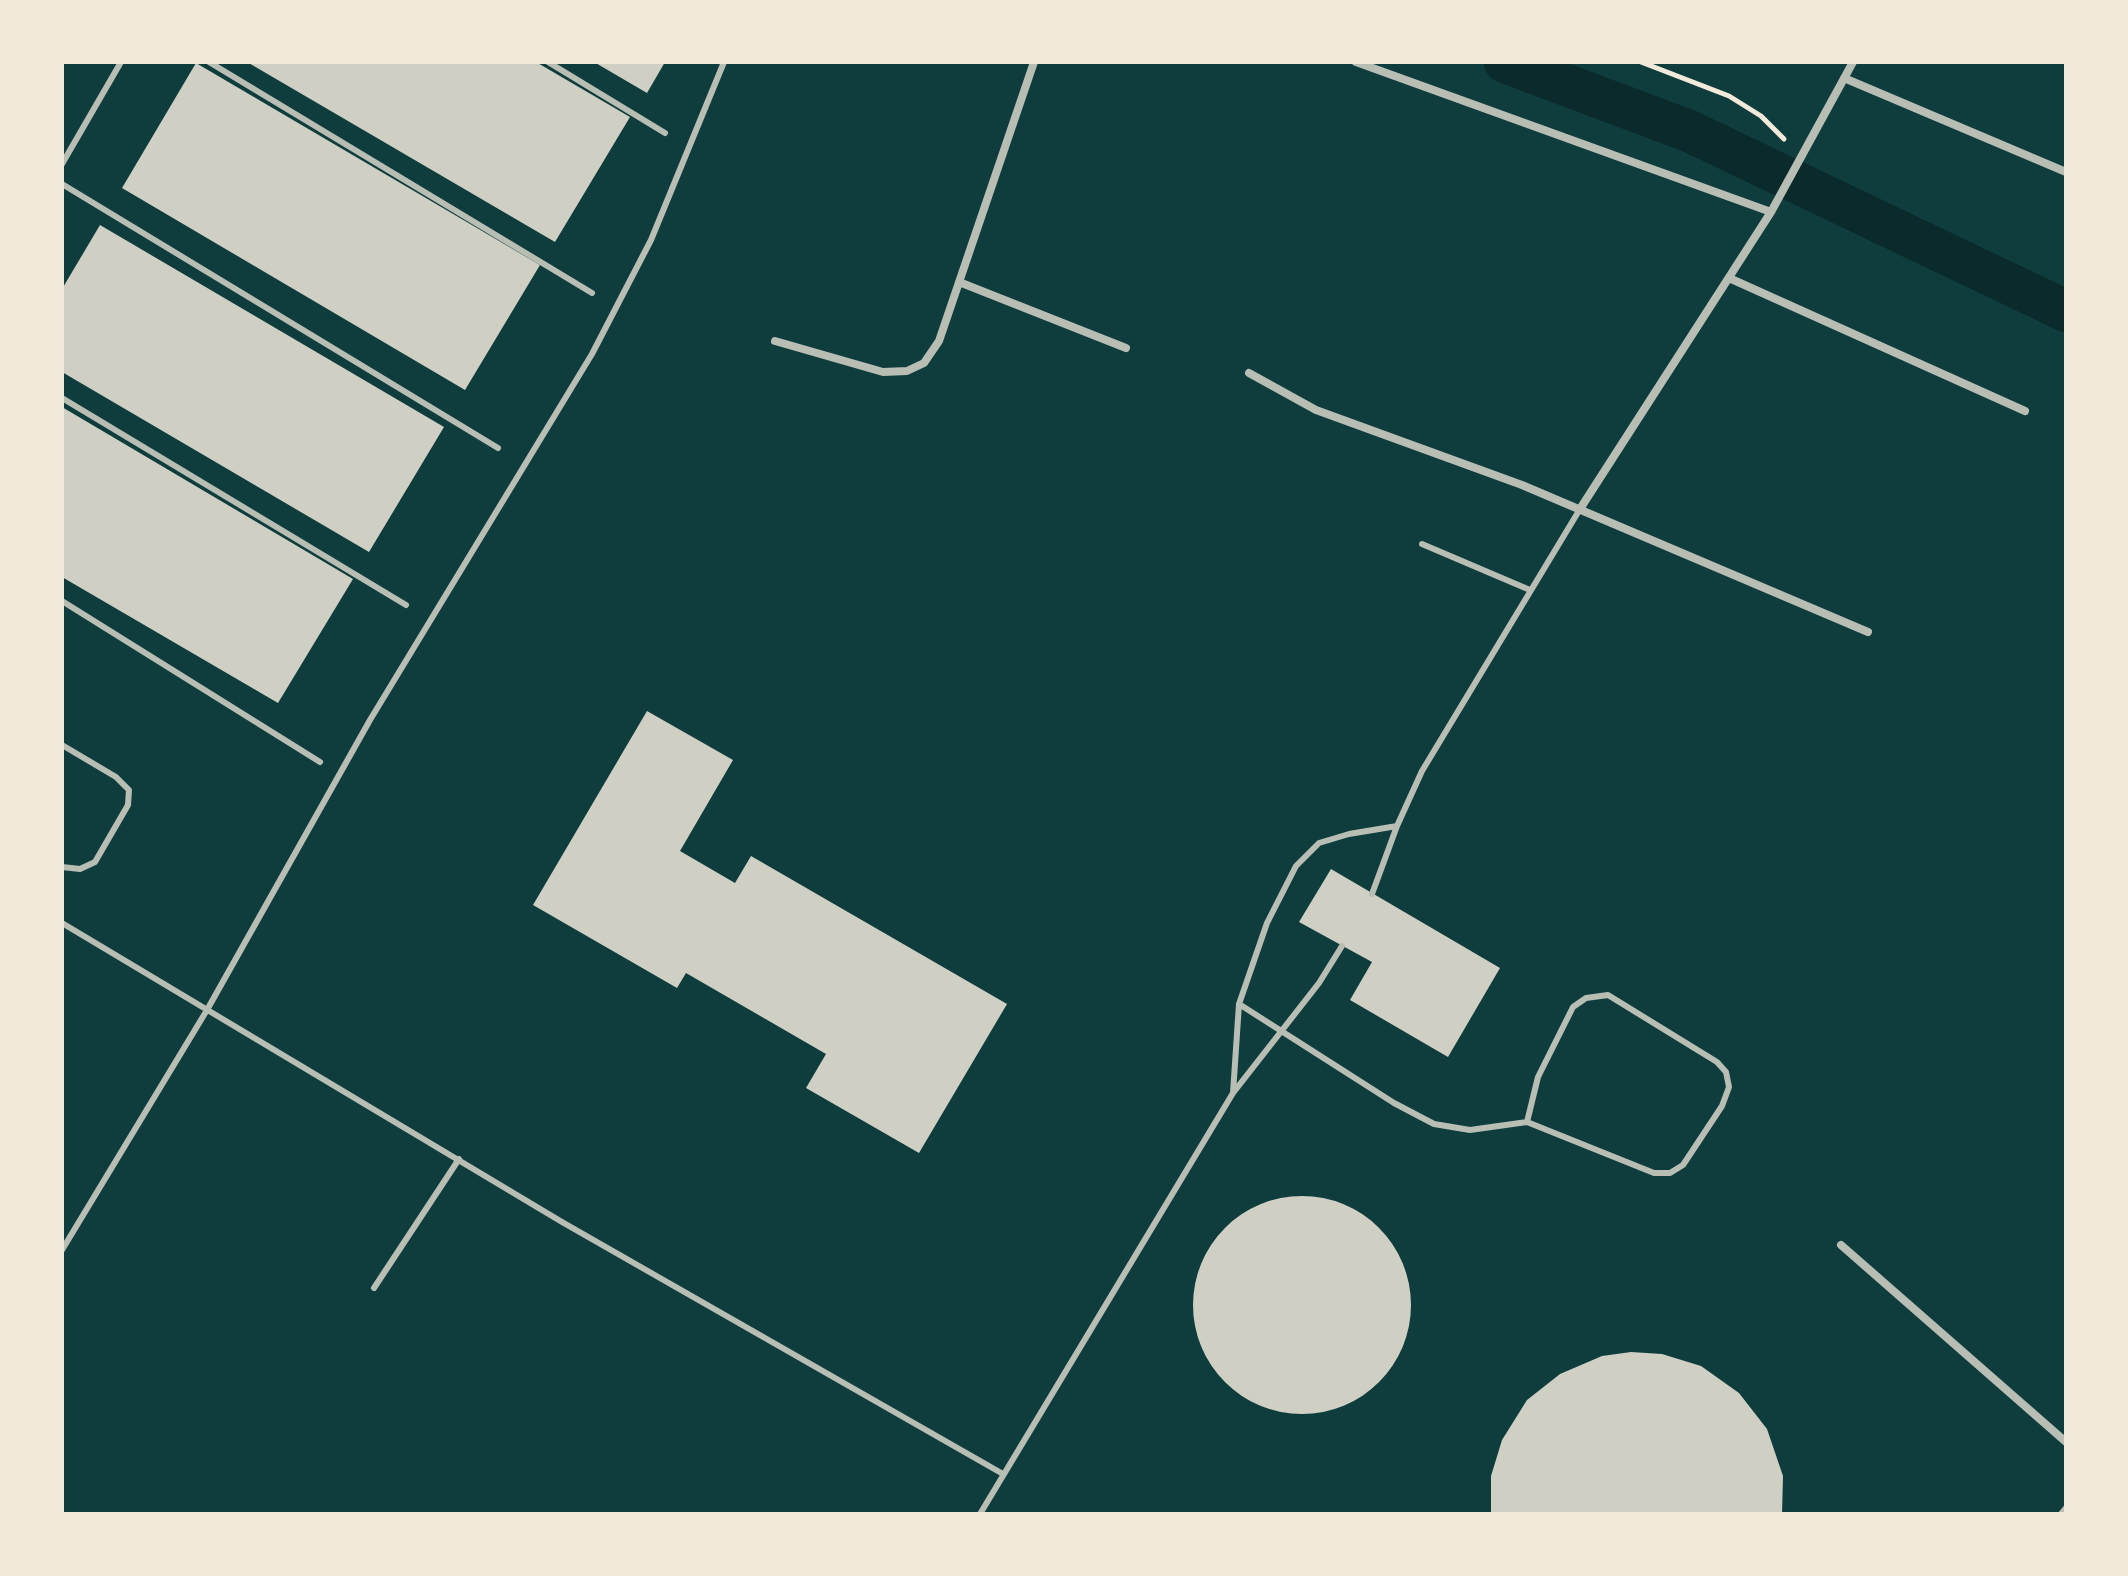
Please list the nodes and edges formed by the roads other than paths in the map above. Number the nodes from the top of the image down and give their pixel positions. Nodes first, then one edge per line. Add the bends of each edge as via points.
1 (121, 62) edge
2 (209, 62) edge
3 (548, 62) edge
4 (724, 62) edge
5 (1034, 62) edge
6 (1356, 62) edge
7 (1853, 62) edge
8 (1844, 78) junction
9 (665, 133) dead end
10 (62, 164) edge
11 (2066, 172) edge
12 (62, 184) edge
13 (1771, 212) junction
14 (1729, 278) junction
15 (959, 282) junction
16 (592, 293) dead end
17 (775, 341) dead end
18 (1126, 348) dead end
19 (1249, 373) dead end
20 (62, 398) edge
21 (2025, 411) dead end
22 (498, 448) dead end
23 (1580, 509) junction
24 (1422, 544) dead end
25 (1530, 590) junction
26 (62, 601) edge
27 (406, 605) dead end
28 (1868, 632) dead end
29 (62, 745) edge
30 (320, 762) dead end
31 (1397, 826) junction
32 (62, 867) edge
33 (1372, 894) dead end
34 (62, 923) edge
35 (1342, 946) dead end
36 (1239, 1004) junction
37 (207, 1010) junction
38 (1283, 1030) junction
39 (1233, 1093) junction
40 (1527, 1122) junction
41 (459, 1159) junction
42 (1841, 1245) dead end
43 (62, 1250) edge
44 (374, 1288) dead end
45 (2066, 1442) edge
46 (1003, 1474) junction
47 (2066, 1508) edge
48 (980, 1514) edge
49 (2061, 1514) edge

1 - 10 lane
2 - 16 lane
3 - 9 lane
4 - 37 lane via 651,240 592,354 370,720
5 - 15 street
6 - 13 street
7 - 8 street
8 - 11 street
8 - 13 street
12 - 22 lane
13 - 14 street
14 - 21 street
14 - 23 street
15 - 17 street via 939,341 924,363 907,371 883,372
15 - 18 street
19 - 23 street via 1316,410
20 - 27 lane
23 - 25 lane
23 - 28 street
24 - 25 lane
25 - 31 lane via 1443,733
26 - 30 lane
29 - 32 lane via 129,790 128,805 95,862 80,869
31 - 33 lane
31 - 36 lane via 1319,843 1296,866 1267,923
34 - 37 lane
35 - 38 lane
36 - 38 lane
36 - 39 lane
37 - 41 lane
37 - 43 lane
38 - 39 lane
38 - 40 lane via 1434,1124 1470,1130
39 - 46 lane
40 - 40 lane via 1538,1077 1573,1007 1586,998 1608,995 1726,1072 1729,1087 1722,1106 1683,1165 1670,1173 1636,1167
41 - 44 lane
41 - 46 lane
42 - 45 street
46 - 48 lane
47 - 49 lane

